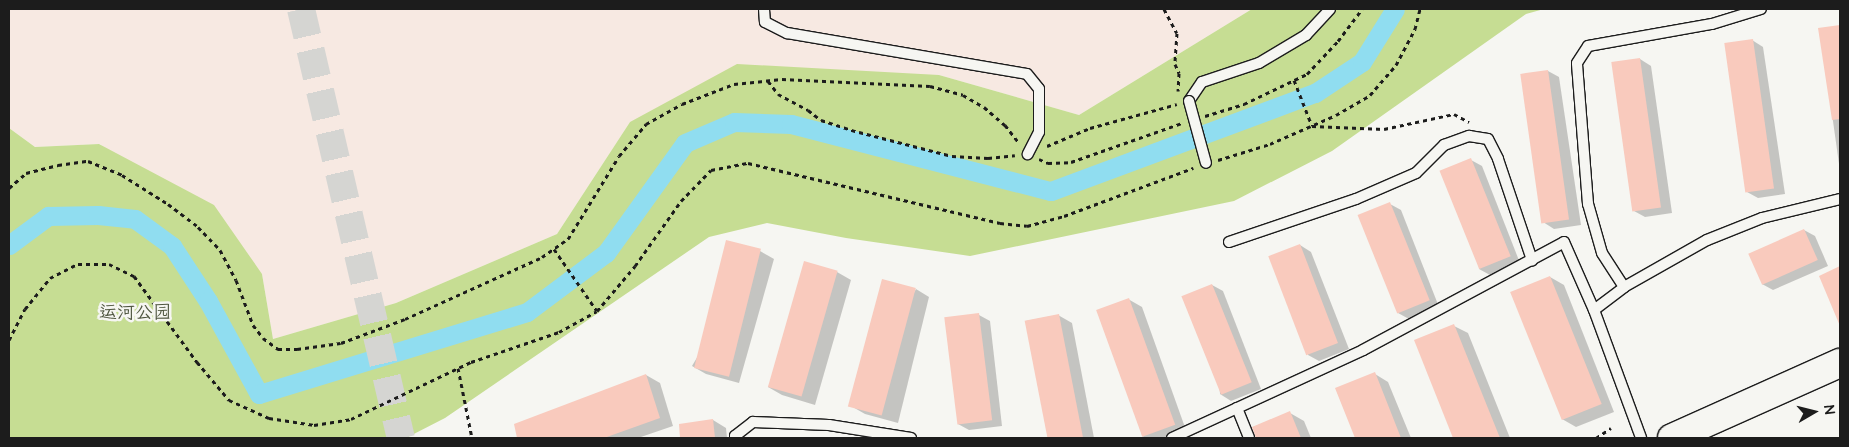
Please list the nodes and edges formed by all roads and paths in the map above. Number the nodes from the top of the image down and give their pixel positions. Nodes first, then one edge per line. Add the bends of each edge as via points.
1 (764, 9) edge
2 (1164, 9) edge
3 (1330, 9) edge
4 (1362, 9) edge
5 (1420, 9) edge
6 (1761, 9) edge
7 (768, 80) junction
8 (1294, 80) junction
9 (1190, 101) junction
10 (1199, 118) dead end
11 (1190, 120) dead end
12 (1312, 126) junction
13 (1488, 139) junction
14 (1028, 154) junction
15 (1206, 164) junction
16 (9, 188) edge
17 (1840, 199) edge
18 (1229, 242) dead end
19 (554, 249) junction
20 (1532, 260) junction
21 (1624, 287) junction
22 (1594, 310) junction
23 (598, 311) junction
24 (9, 340) edge
25 (1840, 363) edge
26 (458, 368) junction
27 (1840, 382) edge
28 (1238, 408) junction
29 (1612, 428) dead end
30 (472, 438) edge
31 (735, 438) edge
32 (911, 438) edge
33 (1172, 438) edge
34 (1249, 438) edge
35 (1596, 438) edge
36 (1641, 438) edge
37 (1672, 438) edge
38 (1717, 438) edge

1 - 14 lane via 765,22 787,33 1027,74 1039,89 1039,132
2 - 9 path via 1177,33 1175,64 1179,73 1178,92
3 - 9 lane via 1306,35 1259,63 1202,82
4 - 8 path via 1307,74
5 - 12 path via 1415,30 1396,65 1370,95
6 - 21 lane via 1712,24 1588,46 1577,63 1588,204 1602,253
7 - 14 path via 778,94 821,120 883,139 952,156 988,158
7 - 14 path via 930,86 963,95 1005,124
7 - 19 path via 734,84 682,104 646,124 619,156 568,239
8 - 10 path via 1244,104
8 - 12 path
9 - 14 path via 1090,128
9 - 15 lane, bridge
11 - 14 path via 1071,162 1048,164
12 - 13 path via 1384,129 1454,114 1467,120
12 - 15 path via 1270,144
13 - 18 lane via 1469,136 1444,145 1416,173 1356,199
13 - 20 lane via 1498,159
15 - 23 path via 1064,216 1027,226 1000,223 748,163 711,170 681,202
16 - 19 path via 26,174 88,161 122,175 168,204 198,227 220,250 236,280 253,325 278,349 341,343 405,319
17 - 21 lane via 1762,218 1716,236
19 - 23 path
20 - 22 lane via 1564,242
20 - 28 lane via 1363,350
21 - 22 lane
22 - 36 lane
23 - 26 path via 559,332
24 - 26 path via 25,309 50,278 78,264 109,264 134,276 197,362 230,400 269,418 314,425 351,419
25 - 37 main road
26 - 30 path
27 - 38 main road
28 - 33 lane
28 - 34 lane
29 - 35 path
31 - 32 lane via 753,422 829,426

